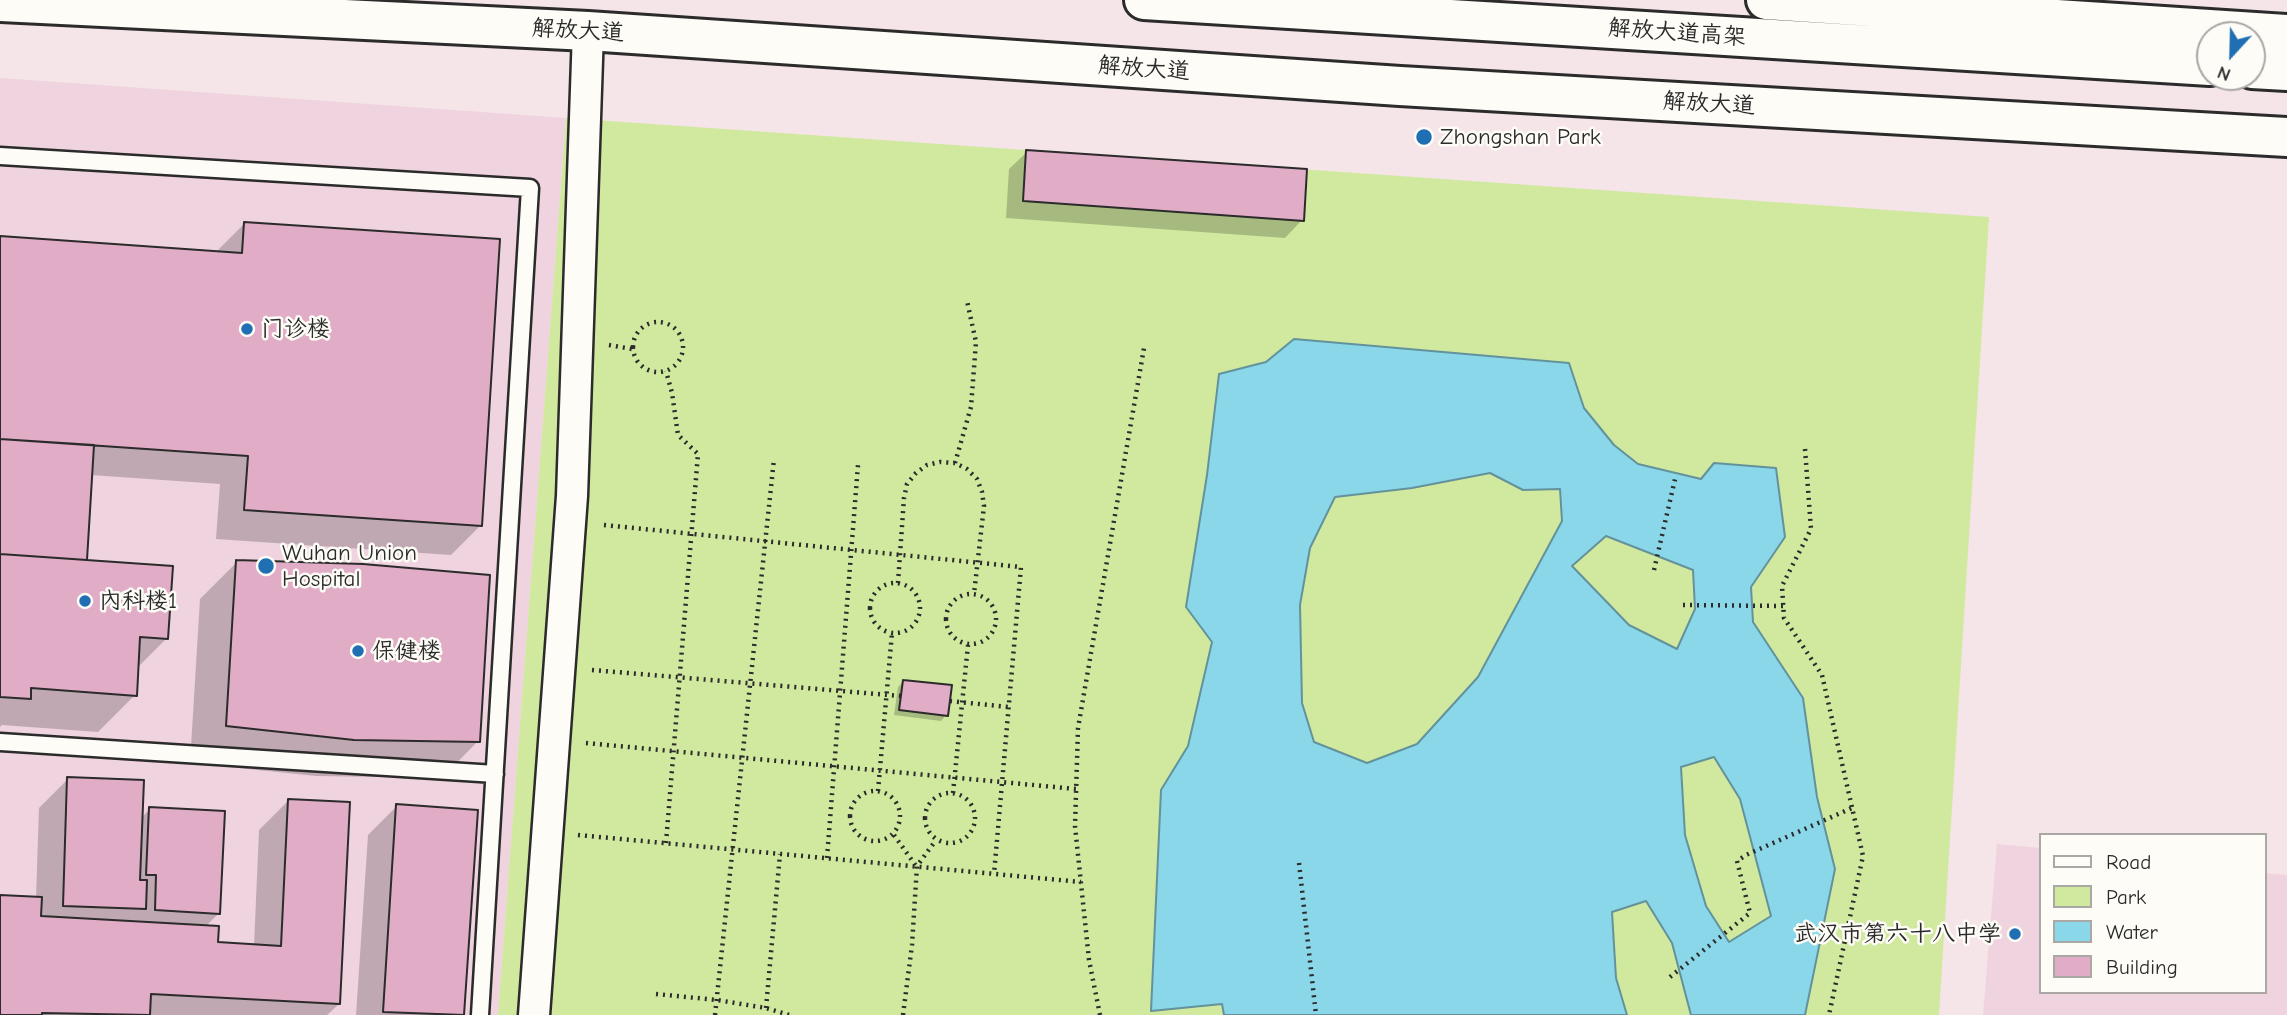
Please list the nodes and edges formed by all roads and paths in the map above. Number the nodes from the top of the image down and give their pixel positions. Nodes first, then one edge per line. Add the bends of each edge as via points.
1 (1144, 0) edge
2 (1766, 0) edge
3 (0, 2) edge
4 (589, 31) junction
5 (2287, 33) edge
6 (2196, 65) edge
7 (2266, 70) edge
8 (2287, 71) edge
9 (2287, 136) edge
10 (0, 156) edge
11 (967, 301) dead end
12 (597, 343) dead end
13 (1144, 348) dead end
14 (632, 349) junction
15 (666, 371) junction
16 (1805, 449) dead end
17 (774, 458) dead end
18 (955, 463) junction
19 (858, 465) dead end
20 (1676, 475) dead end
21 (600, 524) dead end
22 (691, 533) junction
23 (765, 541) junction
24 (851, 550) junction
25 (900, 555) junction
26 (977, 563) junction
27 (1654, 570) dead end
28 (898, 583) junction
29 (974, 594) junction
30 (1683, 605) dead end
31 (1783, 606) junction
32 (892, 633) junction
33 (968, 645) junction
34 (589, 669) dead end
35 (680, 678) junction
36 (750, 684) junction
37 (840, 691) junction
38 (887, 695) junction
39 (901, 696) dead end
40 (950, 701) dead end
41 (962, 702) junction
42 (1008, 707) junction
43 (0, 742) edge
44 (584, 743) dead end
45 (673, 751) junction
46 (742, 758) junction
47 (834, 766) junction
48 (880, 771) junction
49 (495, 774) junction
50 (955, 778) junction
51 (1001, 783) junction
52 (1076, 789) junction
53 (878, 791) junction
54 (953, 793) junction
55 (1852, 808) junction
56 (566, 834) dead end
57 (894, 835) junction
58 (936, 840) junction
59 (666, 843) junction
60 (732, 849) junction
61 (780, 854) junction
62 (827, 858) junction
63 (1299, 863) dead end
64 (917, 866) junction
65 (994, 874) junction
66 (1081, 882) junction
67 (1670, 977) dead end
68 (656, 994) dead end
69 (717, 1000) junction
70 (766, 1008) junction
71 (480, 1015) edge
72 (534, 1015) edge
73 (715, 1015) edge
74 (789, 1015) edge
75 (903, 1015) edge
76 (1100, 1015) edge
77 (1316, 1015) edge
78 (1829, 1015) edge

1 - 6 main road, 解放大道高架
2 - 5 main road, 解放大道高架
3 - 4 main road, 解放大道
4 - 9 main road, 解放大道 via 1413,87
4 - 72 street via 572,496
7 - 8 main road
10 - 49 lane via 530,188
11 - 18 path via 976,342 971,407
12 - 14 path
13 - 52 path via 1078,729
14 - 15 path via 644,369
14 - 15 path via 639,328 660,321 671,325 680,333 682,355
15 - 22 path via 678,435 698,454
16 - 31 path via 1811,529 1782,586
17 - 23 path
18 - 25 path via 927,465 907,484
18 - 26 path via 977,479 982,492
19 - 24 path
20 - 27 path
21 - 22 path
22 - 23 path
22 - 35 path
23 - 24 path
23 - 36 path
24 - 25 path
24 - 37 path
25 - 26 path
25 - 28 path
26 - 29 path
26 - 42 path via 1021,567
28 - 32 path via 886,583 871,599 873,621
28 - 32 path via 917,594 921,605 914,626
29 - 33 path via 992,606 997,617 989,637
29 - 33 path via 962,595 946,611 949,633
30 - 31 path
31 - 55 path via 1784,618 1822,675
32 - 38 path
33 - 41 path
34 - 35 path
35 - 36 path
35 - 45 path
36 - 37 path
36 - 46 path
37 - 38 path
37 - 47 path
38 - 39 path
38 - 48 path
40 - 41 path
41 - 42 path
41 - 50 path
42 - 51 path
43 - 49 lane
44 - 45 path
45 - 46 path
45 - 59 path
46 - 47 path
46 - 60 path
47 - 48 path
47 - 62 path
48 - 50 path
48 - 53 path
49 - 71 lane
50 - 51 path
50 - 54 path
51 - 52 path
51 - 65 path
52 - 66 path
53 - 57 path via 897,803 901,814
53 - 57 path via 857,798 850,819 862,838 884,841
54 - 58 path via 932,800 926,810 928,832
54 - 58 path via 972,805 975,827 959,842
55 - 67 path via 1737,861 1750,913
55 - 78 path via 1863,856
56 - 59 path
57 - 64 path
58 - 64 path
59 - 60 path
60 - 61 path
60 - 69 path
61 - 62 path
61 - 70 path
62 - 64 path
63 - 77 path
64 - 65 path
64 - 75 path
65 - 66 path
66 - 76 path
68 - 69 path
69 - 70 path
69 - 73 path
70 - 74 path

